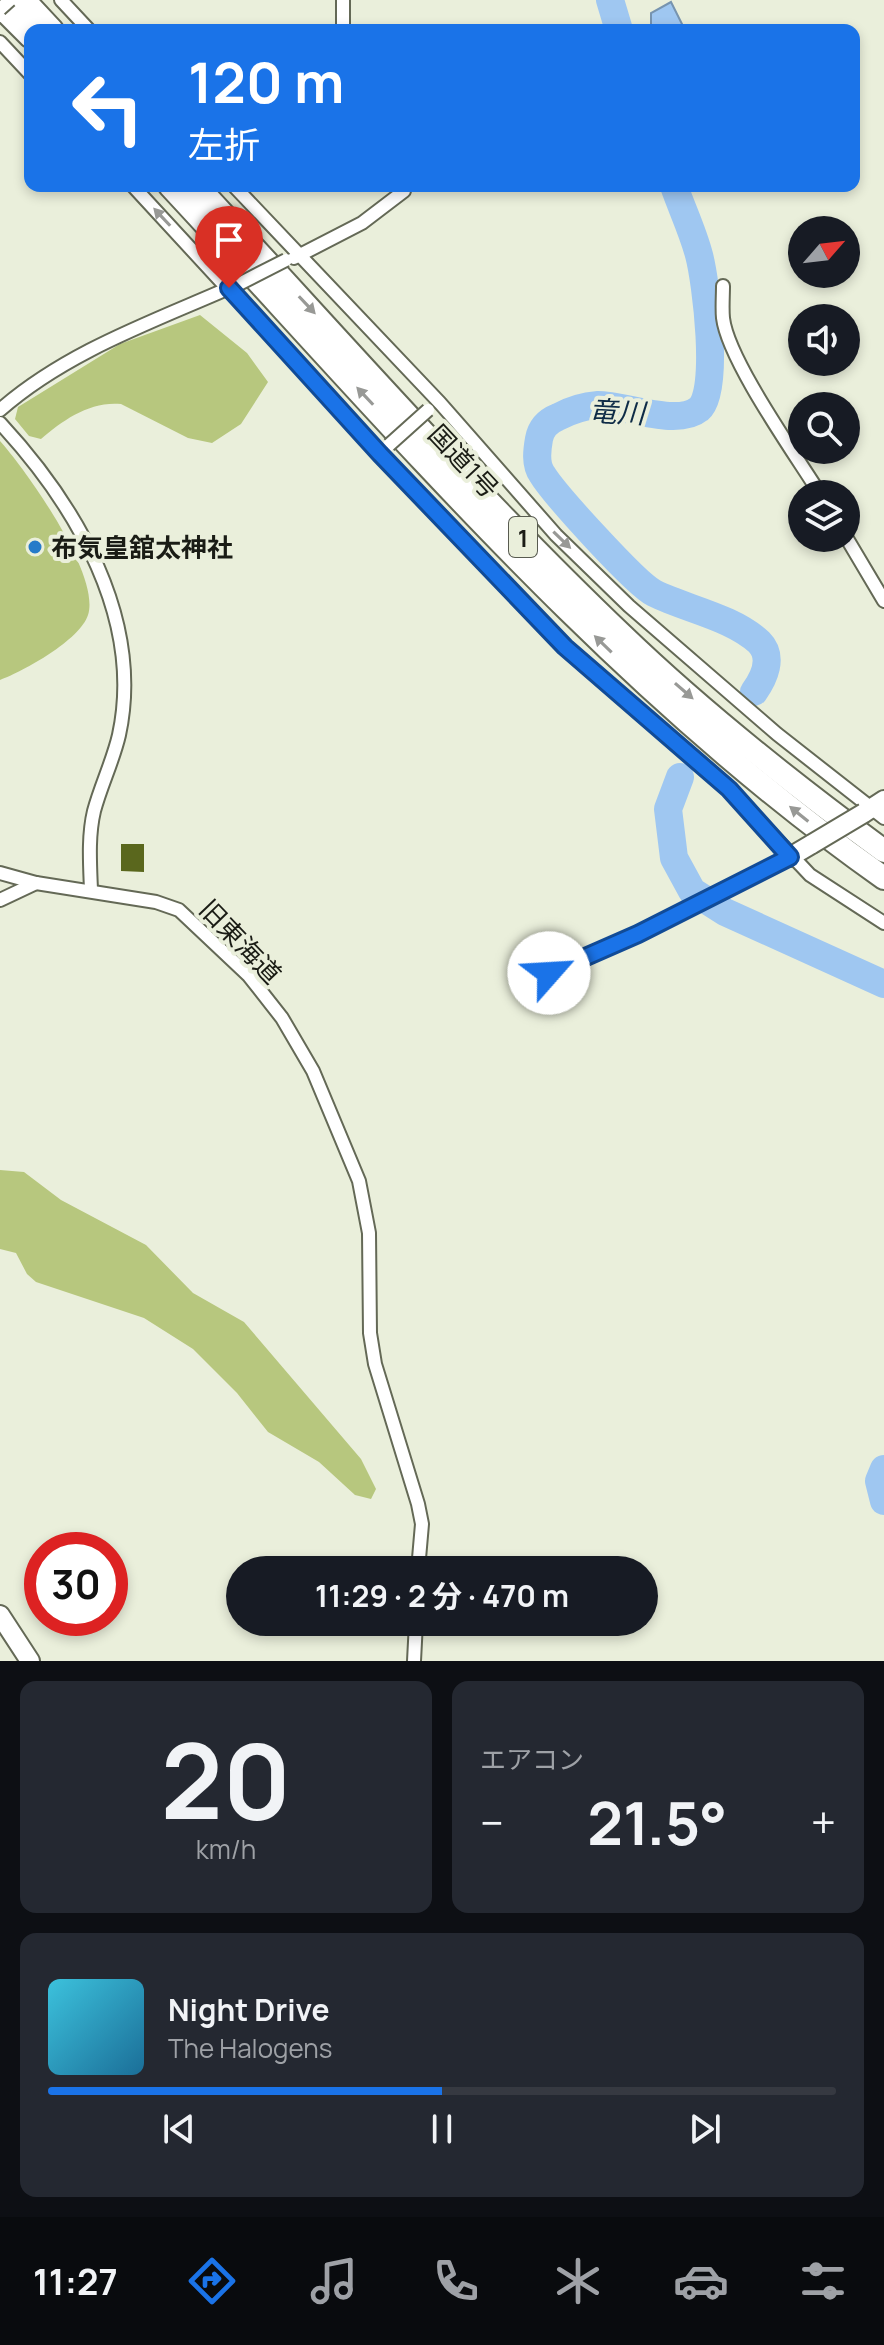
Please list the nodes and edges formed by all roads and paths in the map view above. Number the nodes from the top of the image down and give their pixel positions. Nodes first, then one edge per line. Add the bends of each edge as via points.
1 (10, 0) edge
2 (24, 0) edge
3 (61, 0) edge
4 (343, 0) edge
5 (0, 6) edge
6 (46, 24) edge
7 (83, 24) edge
8 (343, 24) edge
9 (24, 30) edge
10 (0, 42) edge
11 (24, 68) edge
12 (139, 192) edge
13 (176, 192) edge
14 (203, 192) edge
15 (240, 192) edge
16 (403, 192) edge
17 (300, 257) junction
18 (234, 286) junction
19 (723, 286) dead end
20 (434, 407) junction
21 (0, 410) edge
22 (0, 423) edge
23 (385, 449) junction
24 (812, 480) edge
25 (855, 552) edge
26 (884, 601) edge
27 (876, 810) edge
28 (790, 857) junction
29 (879, 866) edge
30 (0, 873) edge
31 (36, 883) junction
32 (884, 888) edge
33 (91, 890) junction
34 (0, 900) edge
35 (884, 923) edge
36 (549, 973) dead end
37 (419, 1556) edge
38 (0, 1615) edge
39 (415, 1636) edge
40 (30, 1661) edge
41 (414, 1661) edge

1 - 5 street, bridge
2 - 6 highway
3 - 7 street
4 - 8 street
5 - 9 highway
10 - 11 street
18 -> 12 street
29 -> 13 highway, 国道1号 / 1 via 756,780 607,649
14 -> 29 highway, 国道1号 / 1 via 622,636
15 - 17 street
16 - 17 street via 362,223
17 - 18 street, bridge
17 - 20 street
18 - 21 street via 114,338 31,382
18 - 23 street
19 - 24 street via 728,336
20 - 23 street, bridge
20 -> 27 street via 629,606
22 - 33 street via 60,496 94,562 121,639 119,735 94,812
23 - 28 street via 565,647 729,789
25 - 26 street
27 - 28 street, bridge
28 - 35 street via 830,891
28 - 36 street
29 - 32 highway
30 - 31 street, 旧東海道
31 - 33 street, 旧東海道
31 - 34 street
33 - 37 street, 旧東海道 via 173,907 199,925 282,1018 313,1071 364,1200 372,1270 370,1333 418,1504
38 - 40 street
39 - 41 street

